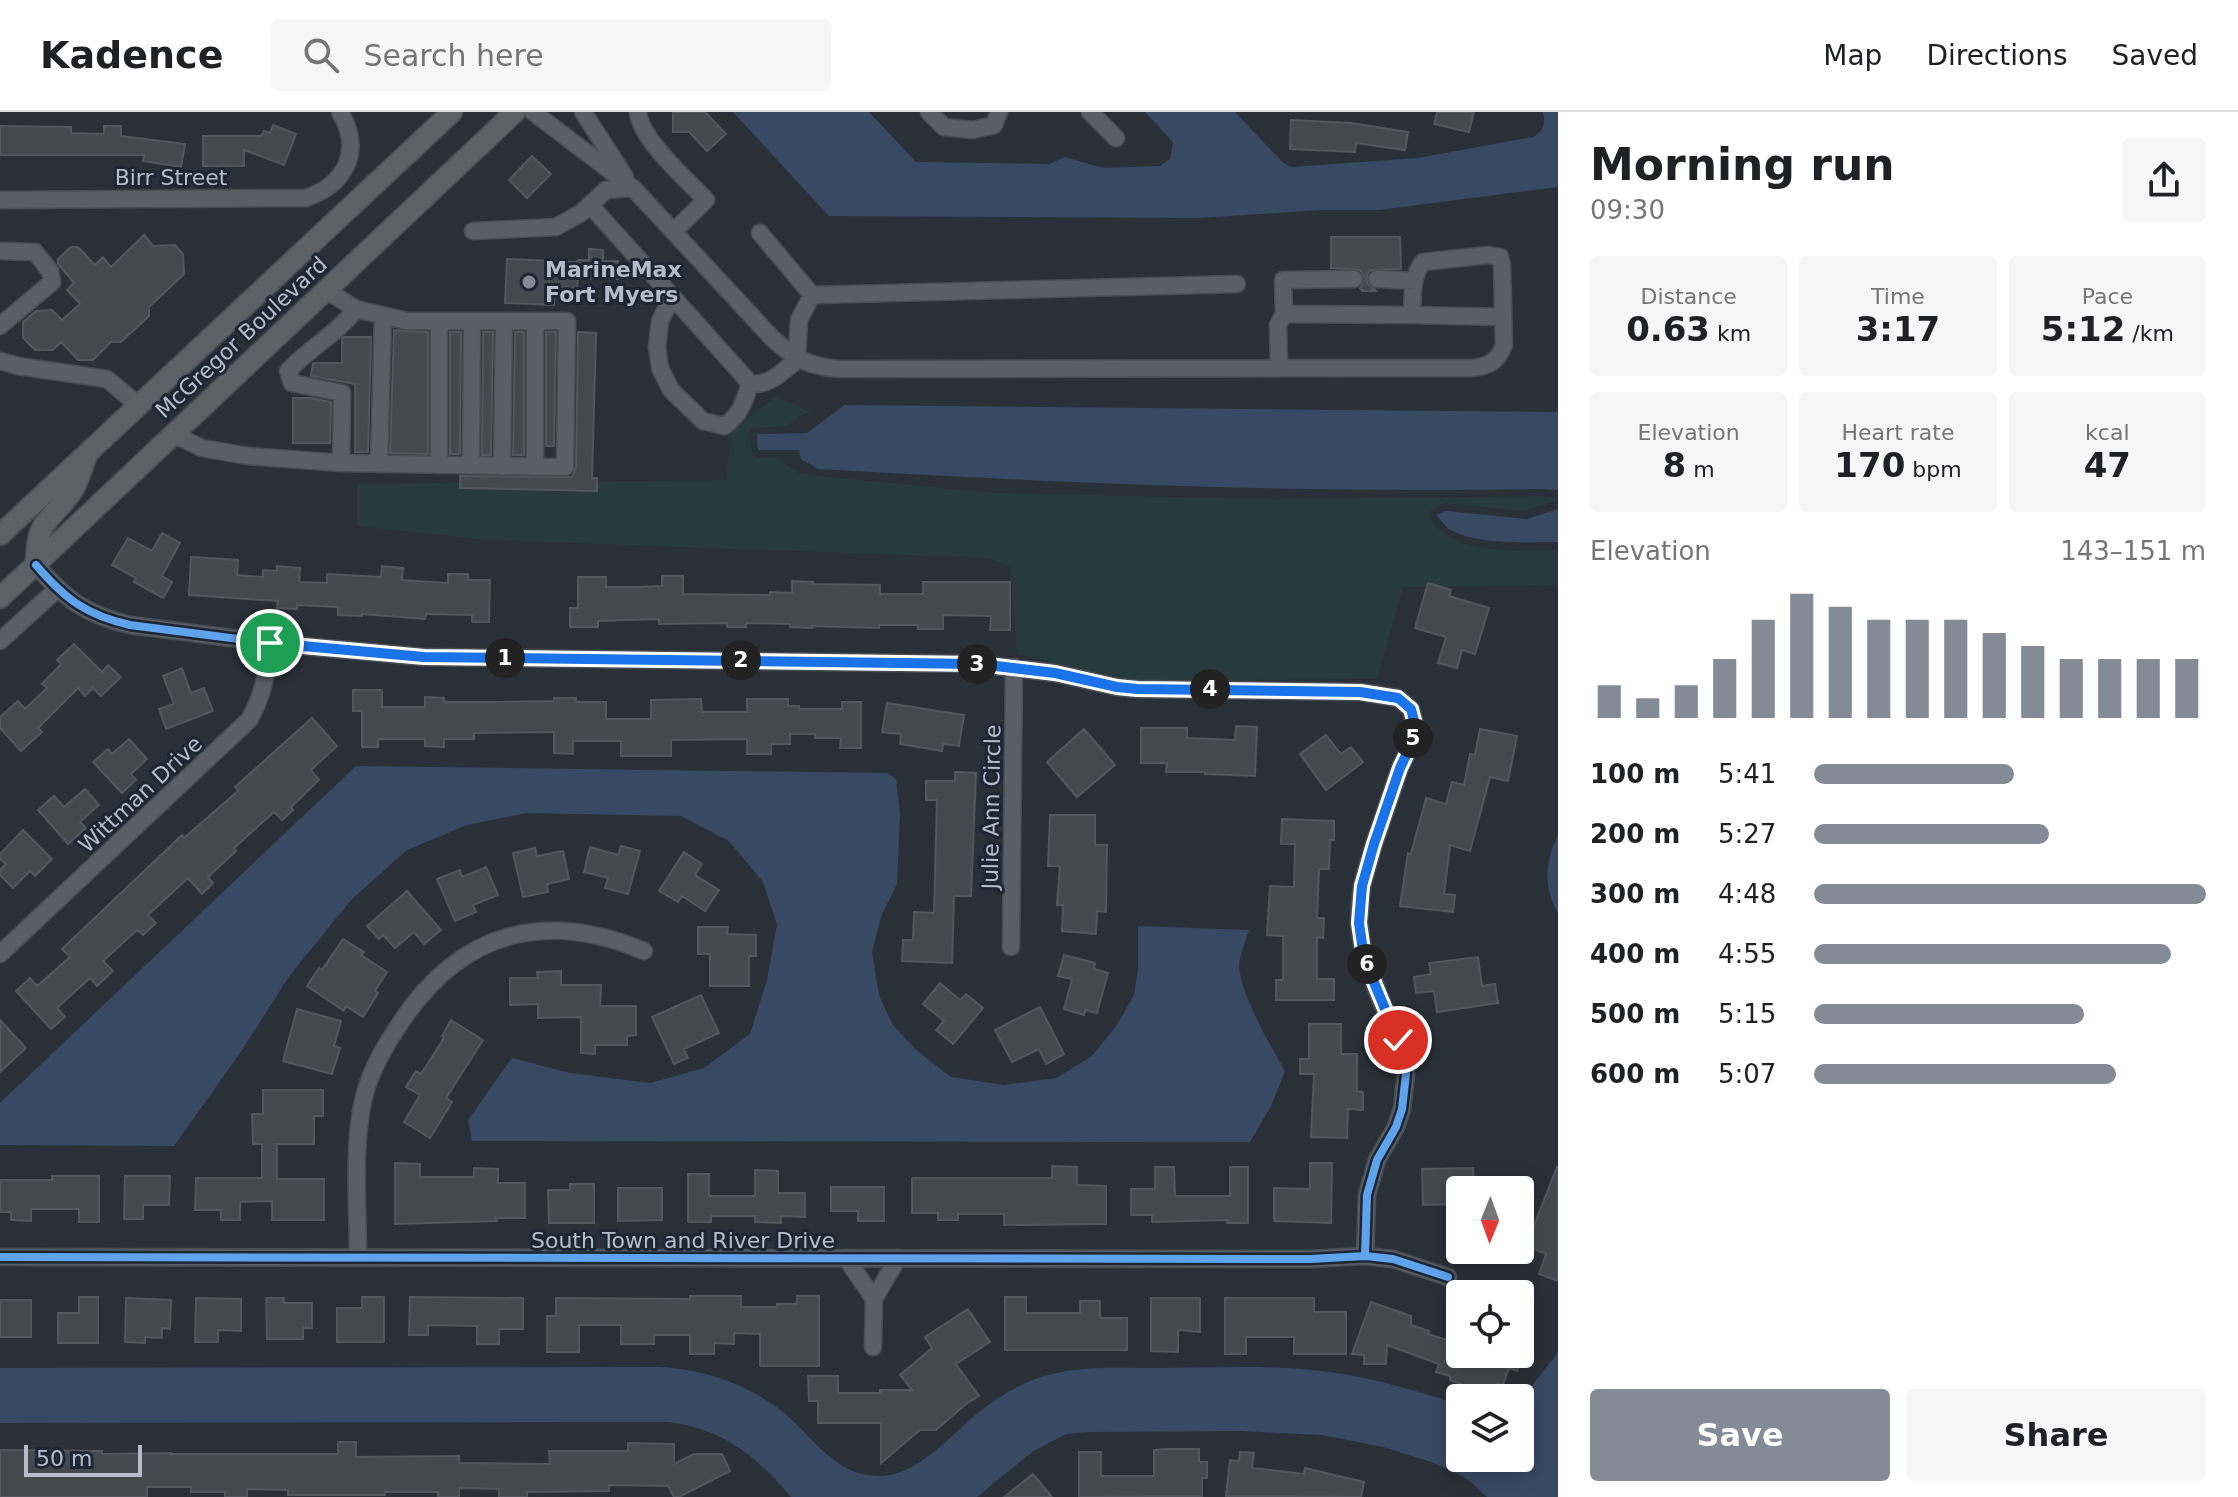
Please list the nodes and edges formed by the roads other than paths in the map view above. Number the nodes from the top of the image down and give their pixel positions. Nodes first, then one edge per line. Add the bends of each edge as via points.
1 (340, 112) edge
2 (452, 112) edge
3 (515, 112) edge
4 (533, 112) edge
5 (583, 112) edge
6 (638, 112) edge
7 (929, 112) edge
8 (999, 112) edge
9 (1090, 112) edge
10 (1116, 138) dead end
11 (633, 188) junction
12 (0, 200) edge
13 (590, 205) junction
14 (473, 231) dead end
15 (674, 231) junction
16 (760, 233) dead end
17 (0, 251) edge
18 (1354, 279) dead end
19 (1377, 279) dead end
20 (1414, 281) junction
21 (1237, 284) dead end
22 (326, 290) junction
23 (812, 295) junction
24 (672, 297) junction
25 (356, 309) junction
26 (1284, 314) junction
27 (1412, 315) junction
28 (383, 316) junction
29 (1503, 317) junction
30 (439, 321) junction
31 (472, 321) junction
32 (504, 321) junction
33 (535, 321) junction
34 (0, 326) edge
35 (797, 360) junction
36 (0, 361) edge
37 (1279, 368) junction
38 (750, 383) junction
39 (138, 405) junction
40 (173, 434) junction
41 (87, 453) junction
42 (341, 463) junction
43 (379, 464) junction
44 (439, 465) junction
45 (471, 466) junction
46 (502, 467) junction
47 (535, 467) junction
48 (0, 535) edge
49 (36, 565) junction
50 (57, 589) junction
51 (0, 598) edge
52 (0, 641) edge
53 (270, 643) junction
54 (1014, 667) junction
55 (1011, 947) dead end
56 (644, 951) dead end
57 (0, 954) edge
58 (1365, 1256) junction
59 (0, 1257) edge
60 (358, 1257) junction
61 (846, 1258) junction
62 (898, 1258) junction
63 (1448, 1277) dead end
64 (874, 1299) junction
65 (873, 1347) dead end

1 - 12 street, Birr Street via 347,124 348,160 336,181 306,198
2 - 39 main road, McGregor Boulevard
3 - 22 main road, McGregor Boulevard
4 - 11 street
5 - 11 street
6 - 15 street via 648,138 706,200
7 - 8 street via 944,127 973,130 994,125
9 - 10 street
11 - 13 street via 606,190
11 - 15 street
13 - 14 street via 556,227
13 - 24 street
15 - 35 street
16 - 23 street
17 - 34 street via 35,252 52,282
18 - 26 street via 1283,280
19 - 20 street
20 - 27 street
20 - 29 street via 1423,262 1500,257
21 - 23 street
22 - 25 street
22 - 40 main road, McGregor Boulevard
23 - 35 street via 799,320
24 - 38 street
24 - 38 street via 660,321 657,347 671,390 703,421 724,426 734,420
25 - 28 street
25 - 42 street via 288,371 292,383 342,393
26 - 27 street
26 - 37 street via 1278,325
27 - 29 street
28 - 30 street
28 - 43 street
29 - 37 street via 1501,354 1485,366
30 - 31 street
30 - 44 street
31 - 32 street
31 - 45 street
32 - 33 street
32 - 46 street
33 - 47 street
33 - 47 street via 567,321 565,467
35 - 37 street via 840,369
35 - 38 street via 769,381
36 - 39 street via 107,379
39 - 41 main road, McGregor Boulevard
40 - 42 street via 202,448 248,456
40 - 49 main road, McGregor Boulevard
41 - 48 main road, McGregor Boulevard
41 - 49 main road via 74,490 40,529
42 - 43 street
43 - 44 street
44 - 45 street
45 - 46 street
46 - 47 street
49 - 50 street
49 - 51 main road, McGregor Boulevard
50 - 52 street
50 - 53 street via 109,621
53 - 54 street via 424,657
53 - 57 street, Wittman Drive via 264,687 249,720
54 - 55 street, Julie Ann Circle
54 - 58 street via 1137,689 1369,692 1398,698 1411,709 1416,728 1374,844 1360,905 1362,944 1406,1074 1402,1109 1367,1195
56 - 60 street via 575,931 536,931 464,956 425,989 389,1041 365,1092 358,1134
58 - 62 street, South Town and River Drive
58 - 63 street, South Town and River Drive
59 - 60 street, South Town and River Drive
60 - 61 street, South Town and River Drive
61 - 62 street, South Town and River Drive
61 - 64 street
62 - 64 street
64 - 65 street

